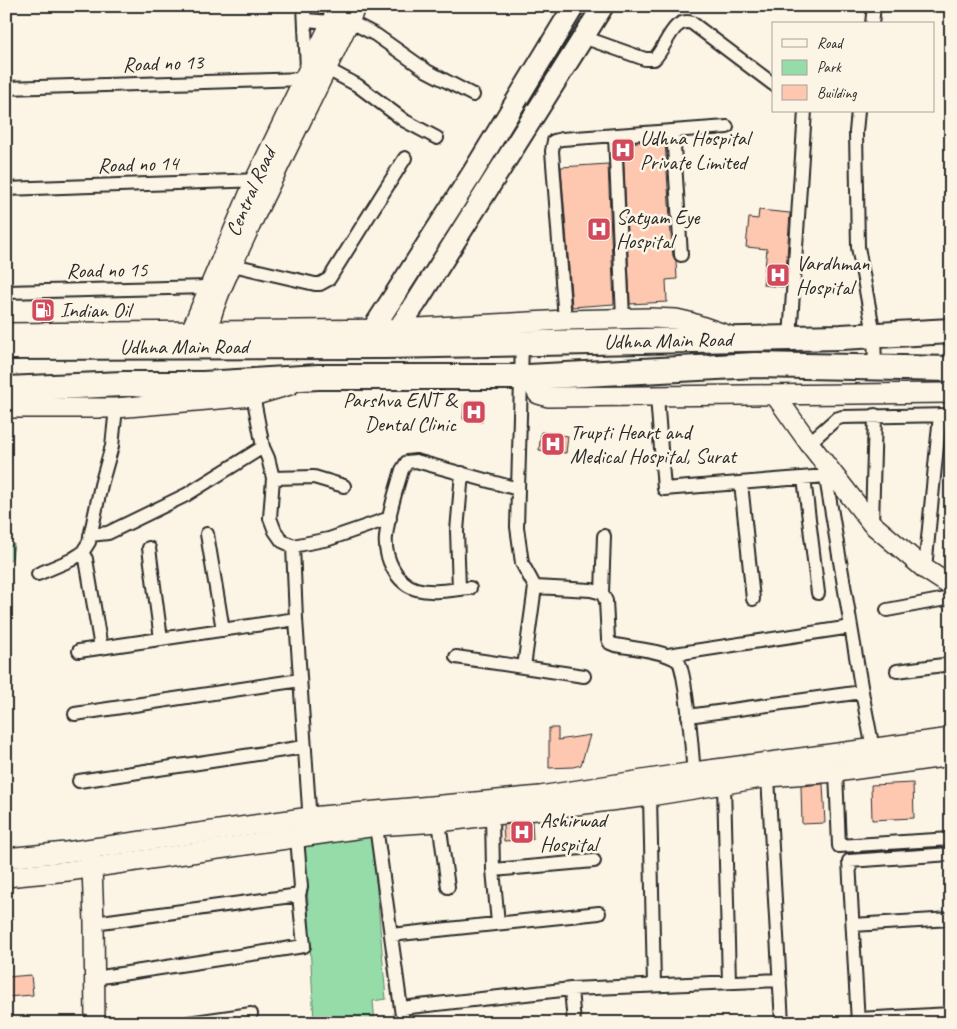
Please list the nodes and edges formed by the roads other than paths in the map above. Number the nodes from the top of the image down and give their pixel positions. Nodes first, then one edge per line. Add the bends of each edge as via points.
1 (304, 6) edge
2 (574, 6) edge
3 (603, 6) edge
4 (874, 6) edge
5 (344, 14) edge
6 (305, 20) junction
7 (872, 22) edge
8 (583, 37) junction
9 (315, 77) junction
10 (772, 83) edge
11 (6, 88) edge
12 (473, 95) dead end
13 (805, 112) edge
14 (858, 112) edge
15 (727, 127) dead end
16 (673, 131) junction
17 (615, 136) junction
18 (437, 138) dead end
19 (405, 158) dead end
20 (263, 180) junction
21 (6, 189) edge
22 (680, 255) dead end
23 (233, 265) junction
24 (208, 287) junction
25 (6, 292) edge
26 (623, 318) junction
27 (565, 320) junction
28 (951, 331) edge
29 (6, 333) edge
30 (874, 334) junction
31 (380, 337) junction
32 (197, 338) junction
33 (736, 338) junction
34 (790, 338) junction
35 (522, 343) junction
36 (6, 347) edge
37 (876, 367) junction
38 (684, 368) junction
39 (951, 369) edge
40 (524, 377) junction
41 (194, 384) junction
42 (252, 388) junction
43 (6, 389) edge
44 (951, 393) edge
45 (657, 396) junction
46 (684, 396) junction
47 (775, 396) junction
48 (6, 408) edge
49 (116, 408) junction
50 (875, 415) junction
51 (945, 415) edge
52 (808, 443) junction
53 (263, 446) junction
54 (825, 469) junction
55 (462, 473) junction
56 (274, 478) junction
57 (804, 478) junction
58 (741, 483) junction
59 (344, 486) dead end
60 (518, 489) junction
61 (390, 518) junction
62 (872, 524) junction
63 (207, 534) dead end
64 (90, 535) junction
65 (604, 536) dead end
66 (293, 546) junction
67 (149, 548) dead end
68 (82, 553) junction
69 (925, 569) junction
70 (38, 574) dead end
71 (535, 587) junction
72 (950, 591) edge
73 (602, 593) junction
74 (818, 594) dead end
75 (753, 599) dead end
76 (887, 610) dead end
77 (296, 619) junction
78 (851, 627) junction
79 (223, 630) junction
80 (161, 639) junction
81 (101, 648) junction
82 (79, 651) dead end
83 (668, 655) junction
84 (456, 657) dead end
85 (951, 664) edge
86 (524, 667) junction
87 (897, 671) dead end
88 (584, 676) dead end
89 (300, 680) junction
90 (862, 692) junction
91 (75, 714) dead end
92 (688, 716) junction
93 (951, 738) edge
94 (304, 747) junction
95 (951, 756) edge
96 (875, 757) junction
97 (836, 772) junction
98 (768, 777) junction
99 (695, 780) junction
100 (79, 781) dead end
101 (724, 784) junction
102 (650, 796) junction
103 (492, 815) junction
104 (439, 822) junction
105 (376, 826) junction
106 (306, 830) junction
107 (951, 839) edge
108 (951, 854) edge
109 (6, 858) edge
110 (91, 858) junction
111 (594, 861) dead end
112 (493, 870) junction
113 (6, 876) edge
114 (448, 887) dead end
115 (299, 895) junction
116 (599, 913) dead end
117 (951, 919) edge
118 (94, 923) junction
119 (498, 923) junction
120 (853, 926) junction
121 (391, 935) junction
122 (94, 978) junction
123 (780, 980) junction
124 (729, 982) junction
125 (654, 985) junction
126 (571, 989) junction
127 (401, 1008) junction
128 (251, 1014) dead end
129 (951, 1014) edge
130 (915, 1019) edge
131 (858, 1021) edge
132 (95, 1023) edge
133 (188, 1023) edge
134 (403, 1023) edge
135 (574, 1023) edge
136 (782, 1023) edge

1 - 6 street
2 - 31 main road via 472,174
3 - 8 main road
4 - 7 street
5 - 6 street
5 - 9 street, Central Road
5 - 12 street via 427,71
6 - 9 street
8 - 10 street via 645,59 654,59 677,25 692,23
8 - 31 main road
9 - 11 street, Road no 13
9 - 18 street via 357,85 405,121
9 - 20 street, Central Road
13 - 34 street
14 - 30 street via 858,247
15 - 16 street
16 - 17 street
16 - 22 street
17 - 26 street
17 - 27 street via 557,140 552,145
19 - 23 street via 329,279 315,284
20 - 21 street, Road no 14
20 - 23 street, Central Road
20 - 24 street, Central Road
23 - 32 street, Central Road
24 - 25 street, Road no 15
24 - 32 street, Central Road
26 - 27 street
26 - 33 street via 676,319
27 - 31 street
28 - 30 highway, Udhna Main Road
29 - 32 street
30 - 34 highway, Udhna Main Road
30 - 37 street
31 - 32 highway, Udhna Main Road
31 - 35 highway, Udhna Main Road
32 - 36 highway, Udhna Main Road
32 - 41 highway
33 - 34 highway, Udhna Main Road
33 - 35 highway, Udhna Main Road
35 - 40 street
37 - 38 highway via 755,364
37 - 39 highway
38 - 40 highway
38 - 46 street
40 - 42 highway via 318,377
40 - 45 street via 538,394 548,397
40 - 60 street
41 - 42 highway
41 - 43 highway
42 - 49 street
42 - 53 street
44 - 47 street
45 - 46 street
45 - 58 street via 664,489
46 - 47 street
47 - 52 street
48 - 49 street
49 - 64 street via 112,446
50 - 51 street
50 - 52 street via 842,416
50 - 62 street
51 - 69 street
52 - 54 street
53 - 56 street
53 - 64 street via 186,495 108,533
54 - 57 street
54 - 62 street
54 - 78 street
55 - 60 street
55 - 61 street via 426,463 407,462
55 - 61 street via 457,531 465,588 434,592 416,589 403,582 391,567 386,538
56 - 59 street via 314,478
56 - 66 street via 270,518 282,541
57 - 58 street
57 - 74 street
58 - 75 street
60 - 71 street via 517,527 522,563
61 - 66 street via 329,539
62 - 69 street
63 - 79 street
64 - 68 street
65 - 73 street
66 - 77 street
67 - 80 street
68 - 70 street
68 - 81 street via 86,559
69 - 72 street
71 - 73 street
71 - 86 street
72 - 76 street
73 - 83 street via 606,601 610,643
77 - 79 street
77 - 89 street
78 - 83 street
78 - 90 street
79 - 80 street
80 - 81 street
81 - 82 street
83 - 92 street via 681,664
84 - 86 street
85 - 87 street
86 - 88 street
89 - 91 street
89 - 94 street
90 - 92 street
90 - 96 street
92 - 99 street
93 - 96 street
94 - 100 street
94 - 106 street
95 - 96 street
96 - 97 street
96 - 99 street
97 - 98 street
97 - 107 street via 839,846
98 - 101 street
98 - 123 street
99 - 101 street
99 - 102 street
99 - 106 street via 540,796
101 - 124 street
102 - 103 street
102 - 125 street
103 - 104 street
103 - 112 street
104 - 105 street
104 - 114 street
105 - 106 street
105 - 121 street
106 - 110 street
106 - 115 street
108 - 120 street via 849,861
109 - 110 street
110 - 113 street via 68,871
110 - 118 street
111 - 112 street
112 - 119 street
115 - 118 street
115 - 122 street via 304,946
116 - 119 street
117 - 120 street
118 - 122 street
119 - 121 street
120 - 131 street
121 - 127 street
122 - 132 street
123 - 124 street
123 - 136 street
124 - 125 street
125 - 126 street
126 - 127 street
126 - 135 street
127 - 134 street
128 - 133 street
129 - 130 street
130 - 131 street

